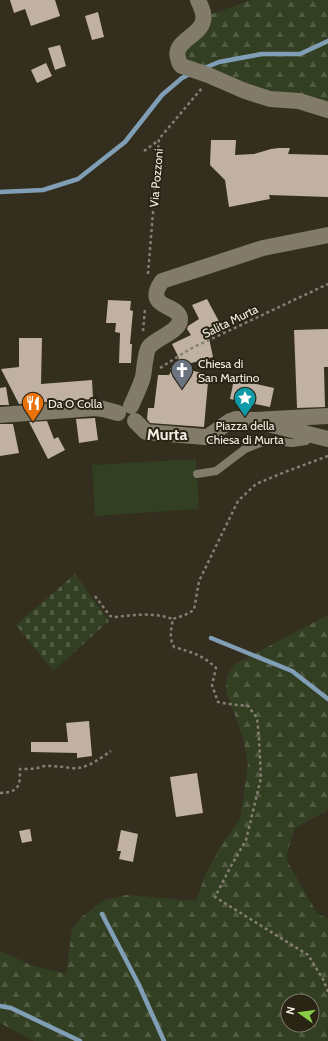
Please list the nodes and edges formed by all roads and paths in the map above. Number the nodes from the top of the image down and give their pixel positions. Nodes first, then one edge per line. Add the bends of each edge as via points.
1 (198, 0) edge
2 (208, 75) junction
3 (328, 110) edge
4 (160, 139) junction
5 (144, 152) dead end
6 (328, 235) edge
7 (148, 274) dead end
8 (328, 284) edge
9 (146, 306) dead end
10 (143, 338) dead end
11 (142, 379) junction
12 (128, 413) junction
13 (0, 415) edge
14 (328, 416) edge
15 (254, 420) junction
16 (310, 435) junction
17 (328, 439) edge
18 (328, 456) edge
19 (197, 474) dead end
20 (95, 596) dead end
21 (173, 619) junction
22 (111, 751) dead end
23 (0, 793) edge
24 (328, 992) edge

1 - 2 street via 204,14 202,27 180,45 177,55 182,66
2 - 3 street via 245,92 270,99 299,101
2 - 4 path, Via Pozzoni via 200,91
4 - 5 path
4 - 7 path, Via Pozzoni
6 - 11 street via 263,248 162,281 158,286 157,298 159,303 178,313 179,324 148,348
8 - 11 path, Salita Murta via 190,350
9 - 10 path
11 - 12 street
12 - 13 street via 95,408
12 - 15 street via 146,432 205,437 230,421
14 - 15 street
15 - 16 street
16 - 17 street
16 - 19 lane via 306,441 292,444 268,440 245,449 216,471
18 - 21 path via 256,484 238,501 199,581 194,610
20 - 21 path via 110,616 148,614
21 - 24 path via 170,632 174,647 208,660 216,668 212,685 218,702 248,706 257,718 261,778 246,840 215,897 308,955
22 - 23 path via 89,765 78,768 42,766 20,769 19,786 8,793

